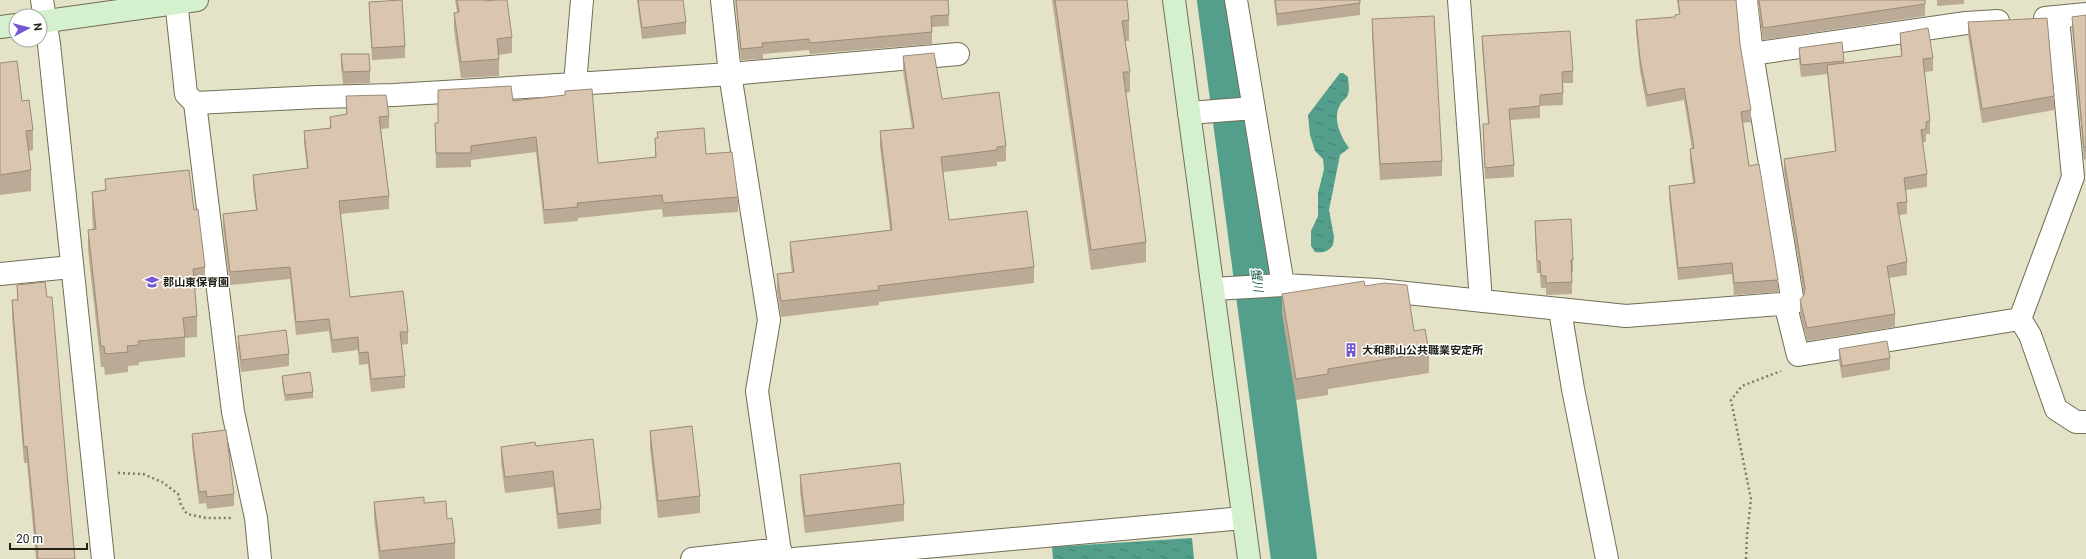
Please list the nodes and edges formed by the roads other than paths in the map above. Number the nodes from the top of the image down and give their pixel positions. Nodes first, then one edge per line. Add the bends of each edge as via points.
1 (582, 0) edge
2 (722, 0) edge
3 (1174, 0) edge
4 (1236, 0) edge
5 (1459, 0) edge
6 (1746, 0) edge
7 (183, 1) edge
8 (2086, 14) edge
9 (2058, 18) junction
10 (48, 21) edge
11 (46, 48) edge
12 (958, 54) dead end
13 (1752, 54) junction
14 (730, 74) junction
15 (575, 84) junction
16 (195, 103) junction
17 (1254, 108) junction
18 (1189, 113) junction
19 (71, 267) junction
20 (0, 274) edge
21 (1283, 285) junction
22 (1213, 289) junction
23 (1481, 301) junction
24 (1785, 303) junction
25 (1560, 310) junction
26 (2020, 319) junction
27 (2086, 422) edge
28 (1243, 518) junction
29 (785, 556) edge
30 (103, 559) edge
31 (260, 559) edge
32 (692, 559) edge
33 (1249, 559) edge
34 (1606, 559) edge

1 - 15 street
2 - 14 street
3 - 18 street
4 - 17 street
5 - 23 street
6 - 13 street
7 - 10 street
7 - 16 street via 186,94
8 - 9 street
9 - 13 street via 1966,22
9 - 26 street via 2073,177
11 - 19 street
12 - 14 street
13 - 24 street via 1793,303
14 - 15 street
14 - 29 street via 769,320 757,391
15 - 16 street
16 - 31 street via 233,412 256,518
17 - 18 street
17 - 21 street
18 - 22 street
19 - 20 street
19 - 30 street
21 - 22 street
21 - 23 street via 1378,290
22 - 28 street
23 - 25 street
24 - 25 street via 1626,316
24 - 26 street via 1798,355
25 - 34 street
26 - 27 street via 2030,336 2056,409 2076,422
28 - 29 street
28 - 33 street
29 - 32 street

